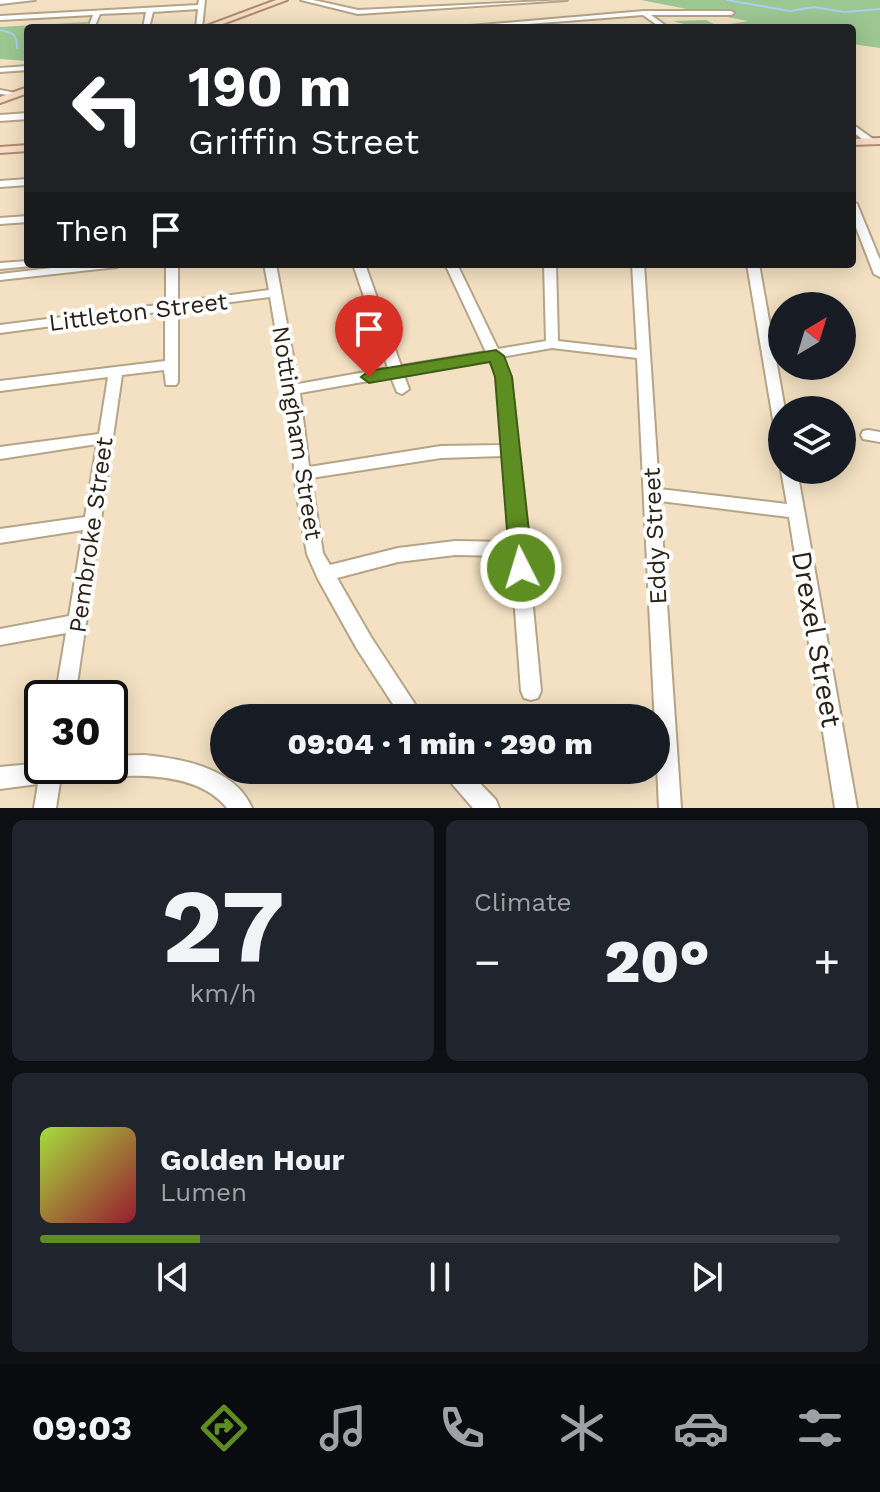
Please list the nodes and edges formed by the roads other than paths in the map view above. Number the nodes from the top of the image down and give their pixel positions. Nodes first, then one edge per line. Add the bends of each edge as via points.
1 (32, 0) edge
2 (283, 0) edge
3 (304, 0) edge
4 (564, 0) edge
5 (546, 1) edge
6 (0, 2) edge
7 (202, 3) edge
8 (466, 3) edge
9 (494, 5) junction
10 (150, 9) junction
11 (98, 12) junction
12 (644, 13) junction
13 (731, 13) dead end
14 (0, 18) edge
15 (93, 24) edge
16 (147, 24) edge
17 (199, 24) edge
18 (216, 24) edge
19 (503, 24) edge
20 (515, 24) edge
21 (660, 24) edge
22 (24, 68) edge
23 (0, 70) edge
24 (24, 91) edge
25 (0, 92) edge
26 (17, 94) junction
27 (0, 100) edge
28 (24, 116) edge
29 (0, 118) edge
30 (856, 129) edge
31 (875, 141) edge
32 (24, 148) edge
33 (0, 150) edge
34 (24, 182) edge
35 (0, 184) edge
36 (856, 214) edge
37 (24, 219) edge
38 (0, 221) edge
39 (24, 264) edge
40 (0, 266) edge
41 (55, 268) edge
42 (172, 268) edge
43 (271, 268) edge
44 (360, 268) edge
45 (453, 268) edge
46 (550, 268) edge
47 (638, 268) edge
48 (754, 268) edge
49 (880, 274) edge
50 (0, 277) edge
51 (275, 293) junction
52 (171, 309) junction
53 (0, 329) edge
54 (552, 344) junction
55 (644, 355) junction
56 (496, 356) junction
57 (169, 365) junction
58 (116, 372) junction
59 (395, 372) junction
60 (171, 382) dead end
61 (0, 386) edge
62 (402, 389) dead end
63 (292, 390) junction
64 (776, 396) edge
65 (105, 438) junction
66 (510, 450) junction
67 (0, 453) edge
68 (302, 474) junction
69 (791, 484) edge
70 (653, 494) junction
71 (796, 512) junction
72 (93, 522) junction
73 (0, 536) edge
74 (520, 549) junction
75 (324, 574) junction
76 (78, 623) junction
77 (0, 637) edge
78 (68, 680) edge
79 (531, 691) dead end
80 (405, 704) edge
81 (128, 767) edge
82 (24, 773) edge
83 (0, 778) edge
84 (49, 784) edge
85 (464, 784) edge
86 (482, 806) edge
87 (45, 808) edge
88 (241, 808) edge
89 (670, 808) edge
90 (846, 808) edge

1 - 6 street
2 - 18 main road
3 - 8 street via 354,12
4 - 5 street
5 - 9 street
7 - 10 street
7 - 17 street
8 - 9 street
9 - 19 street
10 - 11 street
10 - 16 street
11 - 14 street
11 - 15 street
12 - 13 street
12 - 20 street
12 - 21 street
22 - 23 street
24 - 26 main road
25 - 26 street
26 - 27 main road
28 - 29 street
30 - 31 street
32 - 33 main road
34 - 35 street
36 - 49 street
37 - 38 street
39 - 40 street
41 - 50 street
42 - 52 street
43 - 51 street, Nottingham Street
44 - 59 street
45 - 56 street
46 - 54 street
47 - 55 street, Eddy Street
48 - 64 street
51 - 52 street, Littleton Street
51 - 63 street, Nottingham Street
52 - 53 street, Littleton Street
52 - 57 street
54 - 55 street
54 - 56 street
55 - 70 street, Eddy Street
56 - 59 street
56 - 66 street via 504,377
57 - 58 street
57 - 60 street
58 - 61 street
58 - 65 street, Pembroke Street
59 - 62 street
59 - 63 street
63 - 68 street, Nottingham Street
65 - 67 street
65 - 72 street, Pembroke Street
66 - 68 street via 441,452
66 - 74 street
68 - 75 street, Nottingham Street via 310,532
69 - 71 street, Drexel Street
70 - 71 street
70 - 89 street, Eddy Street
71 - 90 street, Drexel Street
72 - 73 street
72 - 76 street, Pembroke Street
74 - 75 street via 455,548 398,555
74 - 79 street
75 - 80 street, Nottingham Street
76 - 77 street
76 - 78 street, Pembroke Street
81 - 88 street via 204,779 225,790
82 - 83 street
84 - 87 street
85 - 86 street

